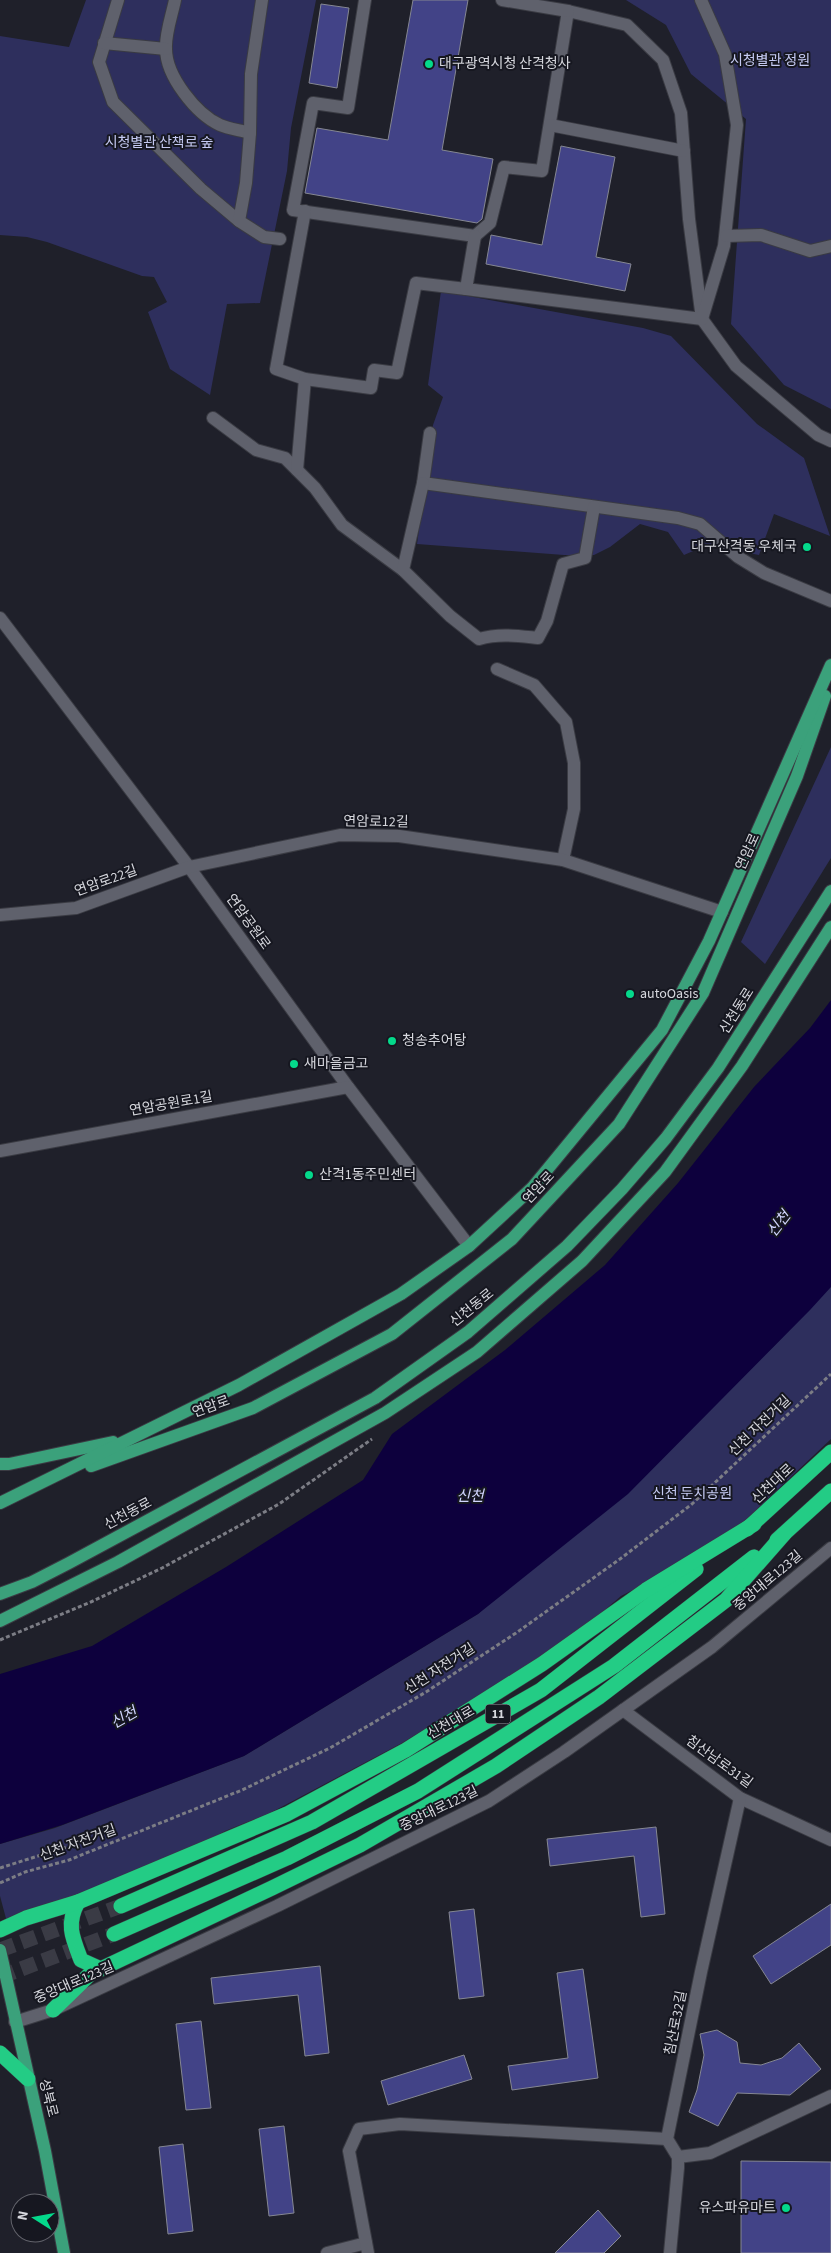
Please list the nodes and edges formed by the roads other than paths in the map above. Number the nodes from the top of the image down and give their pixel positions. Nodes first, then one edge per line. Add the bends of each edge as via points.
1 (118, 0) edge
2 (175, 0) edge
3 (262, 0) edge
4 (365, 0) edge
5 (502, 0) edge
6 (701, 0) edge
7 (568, 11) junction
8 (104, 43) junction
9 (166, 48) junction
10 (550, 125) junction
11 (250, 133) junction
12 (684, 151) junction
13 (304, 211) junction
14 (239, 220) junction
15 (475, 236) junction
16 (726, 236) junction
17 (280, 240) dead end
18 (831, 246) edge
19 (466, 289) junction
20 (702, 319) junction
21 (306, 379) junction
22 (213, 418) dead end
23 (430, 433) dead end
24 (831, 441) edge
25 (297, 470) junction
26 (423, 483) junction
27 (594, 507) junction
28 (403, 570) junction
29 (831, 601) edge
30 (0, 618) edge
31 (831, 665) edge
32 (497, 669) dead end
33 (831, 679) edge
34 (563, 860) junction
35 (189, 866) junction
36 (831, 891) edge
37 (722, 912) junction
38 (0, 915) edge
39 (831, 927) edge
40 (348, 1087) junction
41 (0, 1151) edge
42 (469, 1246) junction
43 (132, 1438) junction
44 (831, 1452) edge
45 (0, 1464) edge
46 (36, 1486) junction
47 (831, 1491) edge
48 (0, 1503) edge
49 (754, 1524) junction
50 (784, 1534) junction
51 (831, 1548) edge
52 (0, 1594) edge
53 (0, 1621) edge
54 (623, 1710) junction
55 (740, 1798) junction
56 (831, 1840) edge
57 (78, 1902) junction
58 (120, 1906) tunnel mouth
59 (0, 1930) edge
60 (114, 1934) tunnel mouth
61 (0, 1950) edge
62 (101, 1969) junction
63 (53, 2010) junction
64 (15, 2022) junction
65 (0, 2053) edge
66 (28, 2079) junction
67 (831, 2096) edge
68 (667, 2139) junction
69 (678, 2156) junction
70 (367, 2248) edge
71 (64, 2253) edge
72 (328, 2253) edge
73 (670, 2253) edge

1 - 8 street
2 - 9 street
3 - 11 street via 251,74
4 - 13 street via 348,108 313,103 294,210
5 - 7 street
6 - 16 street via 725,54 737,124
7 - 10 street
7 - 12 street via 627,25 663,60 681,113
8 - 9 street
8 - 14 street via 99,62 113,102 201,189
9 - 11 street via 168,65 176,81 196,107 220,125
10 - 12 street
10 - 15 street via 542,172 504,167 490,223
11 - 14 street
12 - 20 street
13 - 15 street
13 - 21 street via 276,369
14 - 17 street via 264,237
15 - 19 street
16 - 18 street via 761,235 810,251
16 - 20 street
19 - 20 street
19 - 21 street via 416,282 397,373 374,370 371,388
20 - 24 street via 736,366 818,434
21 - 25 street
22 - 25 street via 256,450 285,458
23 - 26 street
25 - 28 street via 315,488 342,525
26 - 27 street
26 - 28 street
27 - 28 street via 585,558 563,564 547,621 538,638 492,635 479,639
27 - 29 street via 700,524 738,557 764,573
30 - 35 street, 연암공원로
31 - 37 main road, 연암로
32 - 34 street via 534,685 566,722 574,763 574,809
33 - 46 main road, 연암로 via 798,776 703,993 619,1124 512,1239 392,1334 253,1408
34 - 35 street, 연암로12길 via 399,836 340,836
34 - 37 street, 연암로12길
35 - 38 street, 연암로22길 via 76,908
35 - 40 street, 연암공원로
36 - 52 main road, 신천동로 via 718,1068 666,1138 568,1246 468,1332 375,1398 69,1563
37 - 42 main road, 연암로 via 662,1030 532,1188
39 - 53 main road via 742,1066 665,1172 582,1261 477,1352 385,1413 143,1549
40 - 41 street, 연암공원로1길
40 - 42 street, 연암공원로
42 - 43 main road, 연암로 via 401,1294 239,1385
43 - 45 main road
43 - 46 main road
44 - 49 highway, 신천대로 / 11
46 - 48 main road
47 - 50 highway, 11
49 - 57 highway via 646,1590 542,1664 406,1750 287,1814
49 - 58 highway, 신천대로 / 11 via 541,1690 312,1822
50 - 60 highway, 11 via 614,1666 418,1792 287,1858
50 - 62 highway via 726,1600 599,1697 496,1766 360,1845
51 - 54 street, 중앙대로123길 via 712,1647
54 - 55 street, 침산남로31길
54 - 63 street, 중앙대로123길 via 489,1801 268,1910
55 - 56 street, 침산남로31길
55 - 68 street, 침산로32길
57 - 59 highway via 26,1918
57 - 62 highway via 72,1914 71,1934 81,1960
61 - 64 main road, 성북로
62 - 63 highway via 90,1974
63 - 64 street, 중앙대로123길
64 - 66 main road, 성북로
65 - 66 highway
66 - 71 main road, 성북로
67 - 69 street via 710,2153
68 - 69 street
68 - 70 street via 400,2124 359,2129 348,2151
69 - 73 street
70 - 72 street

